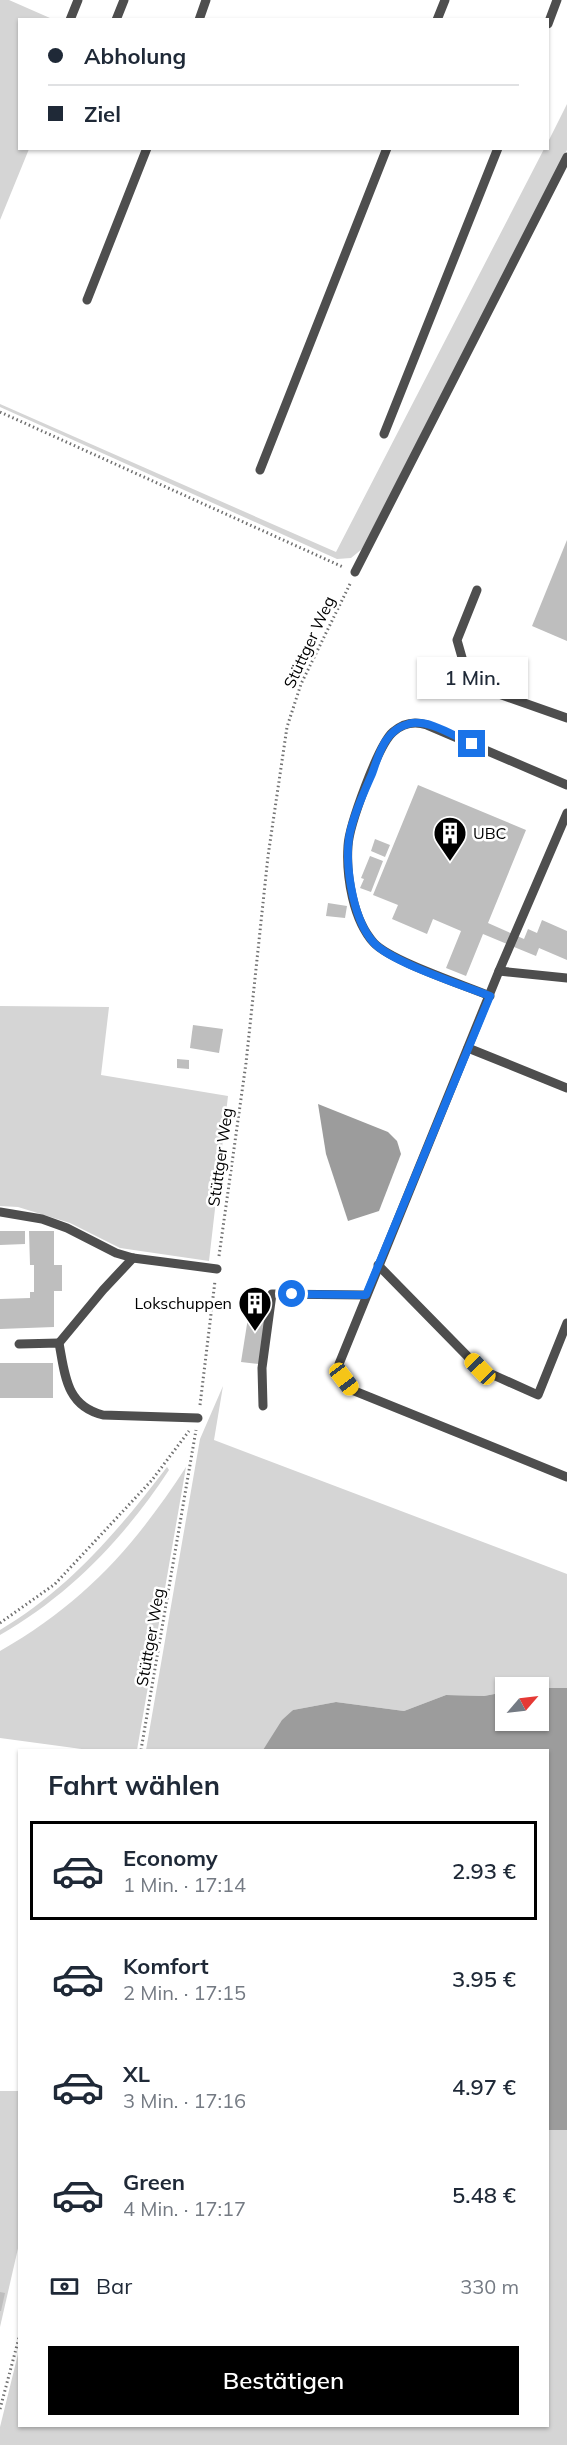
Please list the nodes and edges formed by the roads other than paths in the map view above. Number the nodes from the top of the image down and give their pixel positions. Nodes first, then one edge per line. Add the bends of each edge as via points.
1 (78, 0) edge
2 (124, 0) edge
3 (206, 0) edge
4 (445, 0) edge
5 (557, 0) edge
6 (71, 18) edge
7 (117, 18) edge
8 (200, 18) edge
9 (438, 18) edge
10 (549, 21) edge
11 (146, 150) edge
12 (386, 150) edge
13 (497, 150) edge
14 (567, 158) edge
15 (87, 300) dead end
16 (384, 434) dead end
17 (260, 470) dead end
18 (354, 575) road end
19 (477, 590) dead end
20 (567, 718) edge
21 (567, 785) edge
22 (567, 814) edge
23 (499, 971) junction
24 (567, 978) edge
25 (490, 996) junction
26 (468, 1048) junction
27 (567, 1088) edge
28 (0, 1212) edge
29 (133, 1258) junction
30 (378, 1265) junction
31 (217, 1269) road end
32 (366, 1295) junction
33 (567, 1323) edge
34 (59, 1343) junction
35 (19, 1344) dead end
36 (262, 1406) dead end
37 (198, 1418) road end
38 (567, 1477) edge

1 - 6 lane
2 - 7 lane
3 - 8 lane
4 - 9 lane
5 - 10 lane
11 - 15 lane
12 - 17 lane
13 - 16 lane
14 - 18 lane
19 - 20 lane via 457,640 463,661 496,693
21 - 25 lane via 434,727 407,724 393,732 383,746 351,825 348,848 354,901 375,944 394,957
22 - 23 lane
23 - 24 lane
23 - 25 lane
25 - 26 lane
26 - 27 lane
26 - 30 lane
28 - 29 lane via 67,1228
29 - 31 lane
29 - 34 lane
30 - 32 lane
30 - 33 lane via 480,1369 538,1395
32 - 36 lane via 272,1294 262,1368
32 - 38 lane via 339,1364 352,1390
34 - 35 lane
34 - 37 lane via 66,1380 74,1398 88,1412

